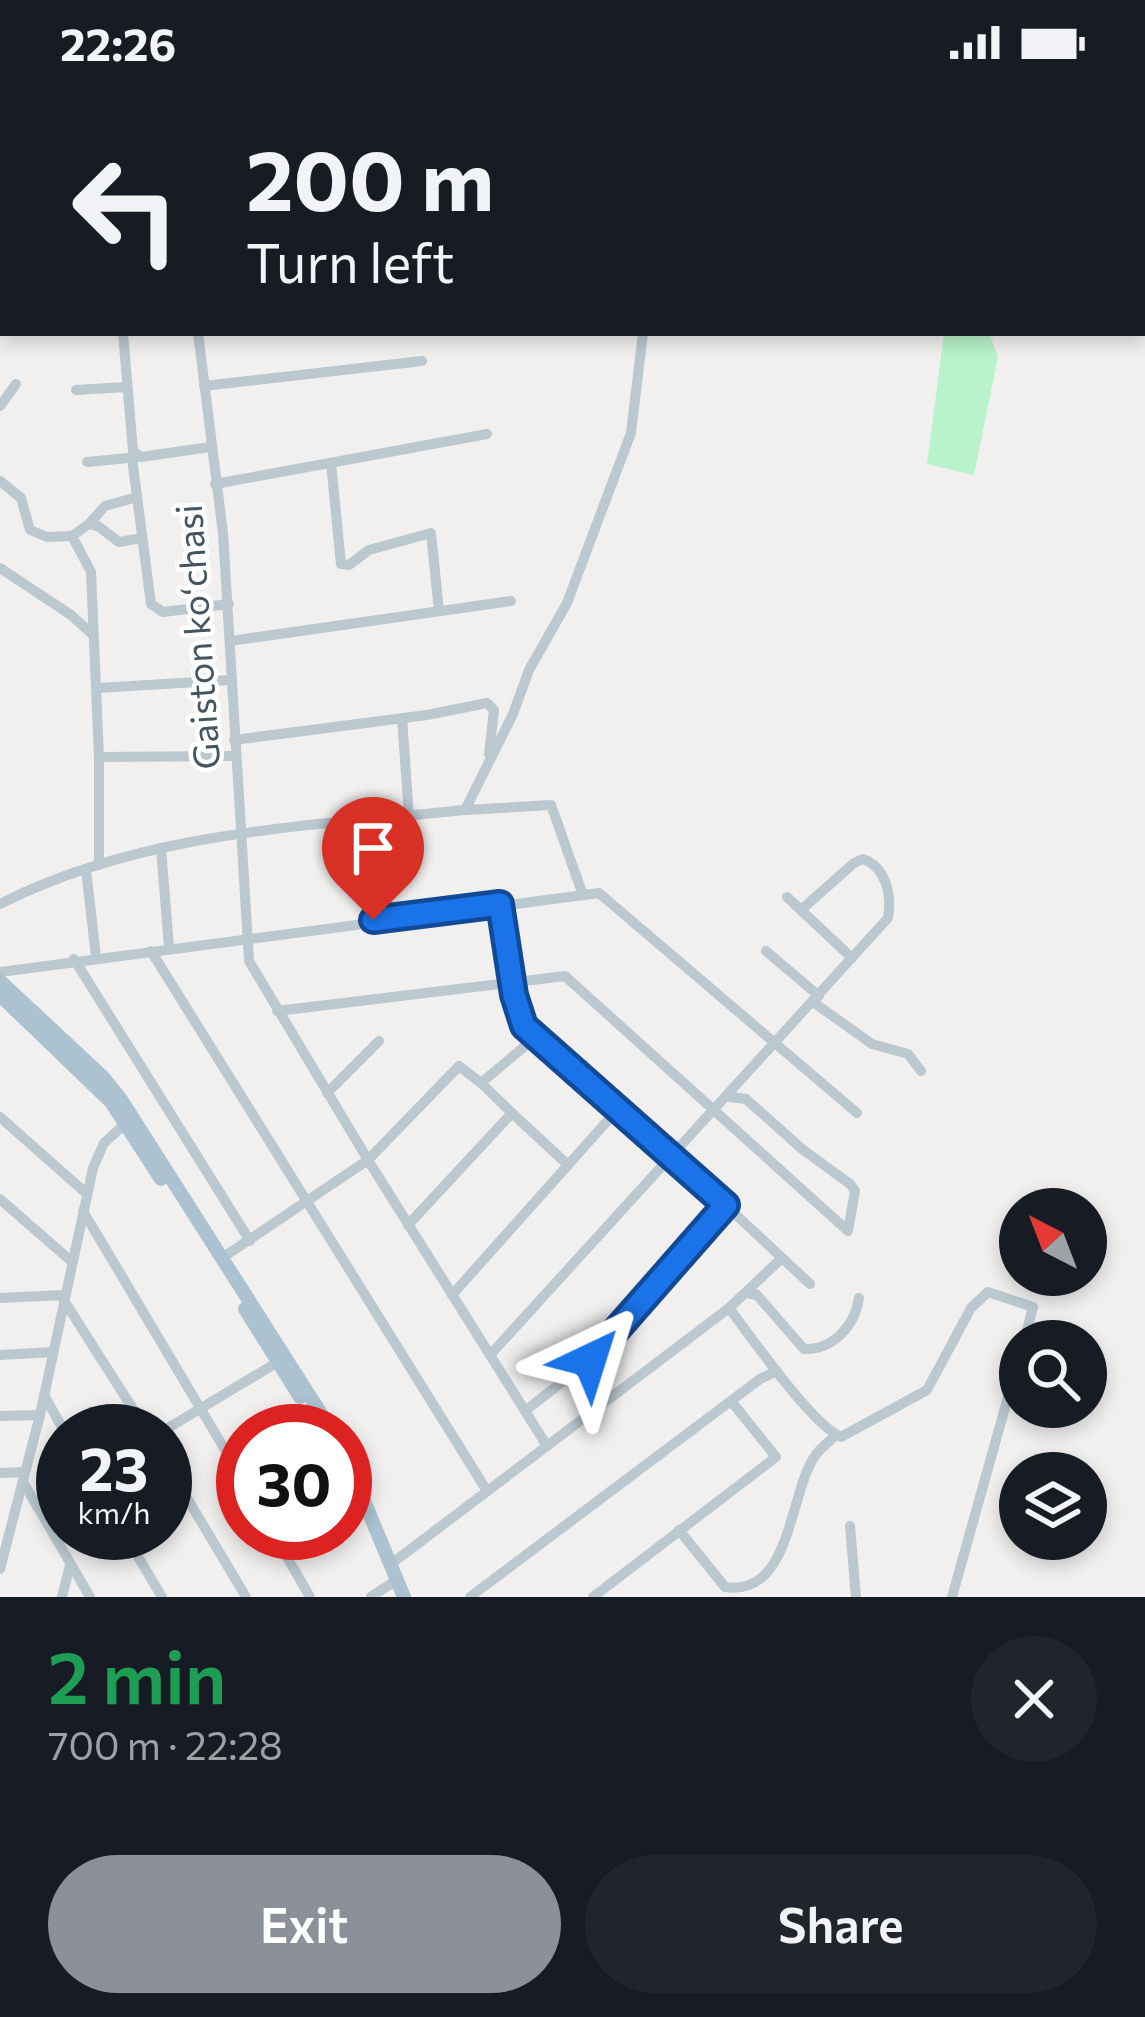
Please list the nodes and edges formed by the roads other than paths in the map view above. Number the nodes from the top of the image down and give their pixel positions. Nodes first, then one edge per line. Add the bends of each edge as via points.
1 (123, 336) edge
2 (198, 336) edge
3 (643, 336) edge
4 (422, 361) dead end
5 (16, 384) dead end
6 (204, 386) junction
7 (128, 387) junction
8 (76, 391) dead end
9 (0, 406) edge
10 (487, 434) dead end
11 (210, 447) junction
12 (136, 458) junction
13 (87, 462) dead end
14 (331, 463) junction
15 (0, 481) edge
16 (215, 484) junction
17 (137, 497) junction
18 (89, 524) junction
19 (72, 536) junction
20 (142, 538) junction
21 (0, 568) edge
22 (511, 602) dead end
23 (229, 604) junction
24 (439, 611) junction
25 (93, 635) junction
26 (230, 640) junction
27 (231, 680) junction
28 (97, 688) junction
29 (402, 718) junction
30 (234, 740) junction
31 (235, 756) junction
32 (99, 757) junction
33 (489, 757) junction
34 (465, 810) junction
35 (409, 816) junction
36 (239, 835) junction
37 (160, 848) junction
38 (99, 865) junction
39 (86, 869) junction
40 (583, 895) junction
41 (787, 897) dead end
42 (0, 904) edge
43 (500, 904) junction
44 (801, 910) junction
45 (246, 937) junction
46 (169, 947) junction
47 (151, 951) junction
48 (766, 951) dead end
49 (96, 957) junction
50 (852, 958) junction
51 (74, 959) junction
52 (0, 972) edge
53 (0, 981) edge
54 (512, 981) junction
55 (0, 994) edge
56 (816, 999) junction
57 (277, 1011) junction
58 (537, 1036) junction
59 (379, 1041) dead end
60 (777, 1042) junction
61 (921, 1071) dead end
62 (481, 1083) junction
63 (327, 1093) junction
64 (728, 1097) junction
65 (618, 1109) junction
66 (512, 1113) junction
67 (857, 1113) dead end
68 (714, 1114) junction
69 (0, 1117) edge
70 (125, 1124) junction
71 (673, 1156) junction
72 (368, 1160) junction
73 (568, 1165) junction
74 (87, 1194) junction
75 (0, 1199) edge
76 (308, 1202) junction
77 (726, 1205) junction
78 (83, 1211) junction
79 (408, 1225) junction
80 (250, 1241) junction
81 (222, 1258) junction
82 (782, 1258) junction
83 (71, 1261) junction
84 (809, 1284) dead end
85 (748, 1293) junction
86 (452, 1294) junction
87 (63, 1297) junction
88 (0, 1298) edge
89 (859, 1298) dead end
90 (729, 1308) junction
91 (1030, 1320) edge
92 (53, 1352) junction
93 (0, 1355) edge
94 (490, 1355) junction
95 (278, 1362) junction
96 (777, 1371) junction
97 (44, 1395) junction
98 (731, 1401) junction
99 (42, 1404) edge
100 (49, 1404) edge
101 (130, 1404) edge
102 (305, 1404) edge
103 (315, 1404) edge
104 (202, 1408) junction
105 (525, 1411) junction
106 (192, 1414) edge
107 (36, 1415) edge
108 (0, 1417) edge
109 (999, 1428) edge
110 (36, 1430) edge
111 (216, 1433) edge
112 (835, 1436) junction
113 (547, 1446) junction
114 (0, 1473) edge
115 (24, 1477) junction
116 (487, 1491) junction
117 (36, 1505) edge
118 (192, 1506) edge
119 (372, 1517) edge
120 (7, 1520) edge
121 (850, 1526) dead end
122 (680, 1530) junction
123 (372, 1534) edge
124 (67, 1560) edge
125 (140, 1560) edge
126 (289, 1560) edge
127 (392, 1564) junction
128 (70, 1565) junction
129 (0, 1569) edge
130 (398, 1592) edge
131 (62, 1597) edge
132 (90, 1597) edge
133 (162, 1597) edge
134 (246, 1597) edge
135 (310, 1597) edge
136 (370, 1597) edge
137 (470, 1597) edge
138 (593, 1597) edge
139 (856, 1597) edge
140 (952, 1597) edge

1 - 7 street
2 - 6 street, Gaiston koʻchasi
3 - 33 street via 631,433 567,603
4 - 6 street
5 - 9 street
6 - 11 street, Gaiston koʻchasi
7 - 8 street
7 - 12 street
10 - 14 street
11 - 12 street
11 - 16 street, Gaiston koʻchasi
12 - 13 street
12 - 17 street
14 - 16 street
14 - 24 street via 341,564 431,533
15 - 19 street via 21,497 30,530
16 - 23 street, Gaiston koʻchasi
17 - 18 street via 104,506
17 - 20 street
18 - 19 street
18 - 20 street via 119,542
19 - 25 street via 92,572
20 - 23 street via 158,611
21 - 25 street
22 - 24 street
23 - 26 street, Gaiston koʻchasi
24 - 26 street
25 - 28 street
26 - 27 street, Gaiston koʻchasi
27 - 28 street
27 - 30 street, Gaiston koʻchasi
28 - 32 street
29 - 30 street
29 - 33 street via 487,703 494,710
29 - 35 street
30 - 31 street, Gaiston koʻchasi
31 - 32 street
31 - 36 street, Gaiston koʻchasi
32 - 38 street
33 - 34 street
34 - 35 street
34 - 40 street via 551,805
35 - 36 street
36 - 37 street
36 - 45 street, Gaiston koʻchasi
37 - 38 street
37 - 46 street
38 - 39 street
39 - 42 street
39 - 49 street
40 - 43 street
40 - 60 street via 605,895
41 - 44 street
43 - 45 street
43 - 54 street
44 - 50 street
44 - 50 street via 854,862 874,862 888,918
45 - 46 street
45 - 57 street, Gaiston koʻchasi via 249,961
46 - 47 street
47 - 49 street
47 - 76 street
48 - 56 street
49 - 51 street
50 - 56 street
51 - 52 street
51 - 80 street
53 - 81 main road via 120,1098
54 - 57 street
54 - 58 street via 524,1026
54 - 68 street via 565,976
55 - 70 main road via 94,1083
56 - 60 street
56 - 61 street via 872,1044 908,1054
57 - 63 street, Gaiston koʻchasi
58 - 62 street
58 - 65 street
59 - 63 street
60 - 64 street
60 - 67 street
62 - 66 street
62 - 72 street via 459,1066
63 - 72 street, Gaiston koʻchasi
64 - 68 street
64 - 68 street via 746,1099 850,1184 848,1231
65 - 71 street
65 - 73 street
66 - 73 street
66 - 79 street
68 - 71 street
69 - 74 street
70 - 74 street via 104,1143
70 - 95 main road
71 - 77 street
71 - 94 street
72 - 76 street
72 - 79 street, Gaiston koʻchasi
73 - 86 street
74 - 78 street
75 - 83 street
76 - 80 street
76 - 116 street
77 - 82 street
77 - 105 street via 590,1360
78 - 83 street
78 - 104 street
79 - 86 street, Gaiston koʻchasi
80 - 81 street
81 - 103 main road
82 - 84 street
82 - 85 street
83 - 87 street
85 - 89 street via 812,1350 852,1323
85 - 90 street
86 - 94 street, Gaiston koʻchasi
87 - 88 street
87 - 92 street
87 - 101 street
90 - 96 street
90 - 113 street
91 - 112 street via 1033,1307 988,1292 927,1390
92 - 93 street
92 - 97 street
94 - 105 street, Gaiston koʻchasi
95 - 102 main road
95 - 104 street
96 - 98 street
96 - 112 street
97 - 99 street
97 - 100 street
98 - 122 street via 776,1457
98 - 137 street
104 - 106 street
104 - 111 street
105 - 113 street, Gaiston koʻchasi
107 - 108 street
109 - 140 street
110 - 115 street
112 - 122 street via 812,1461 778,1558 753,1584 725,1587
113 - 116 street
114 - 115 street
115 - 117 street
115 - 120 street
116 - 127 street
118 - 134 street
119 - 127 main road
120 - 129 street
121 - 139 street
122 - 138 street
123 - 130 main road
124 - 128 street
125 - 133 street
126 - 135 street
127 - 130 main road
128 - 131 street
128 - 132 street
130 - 136 street

